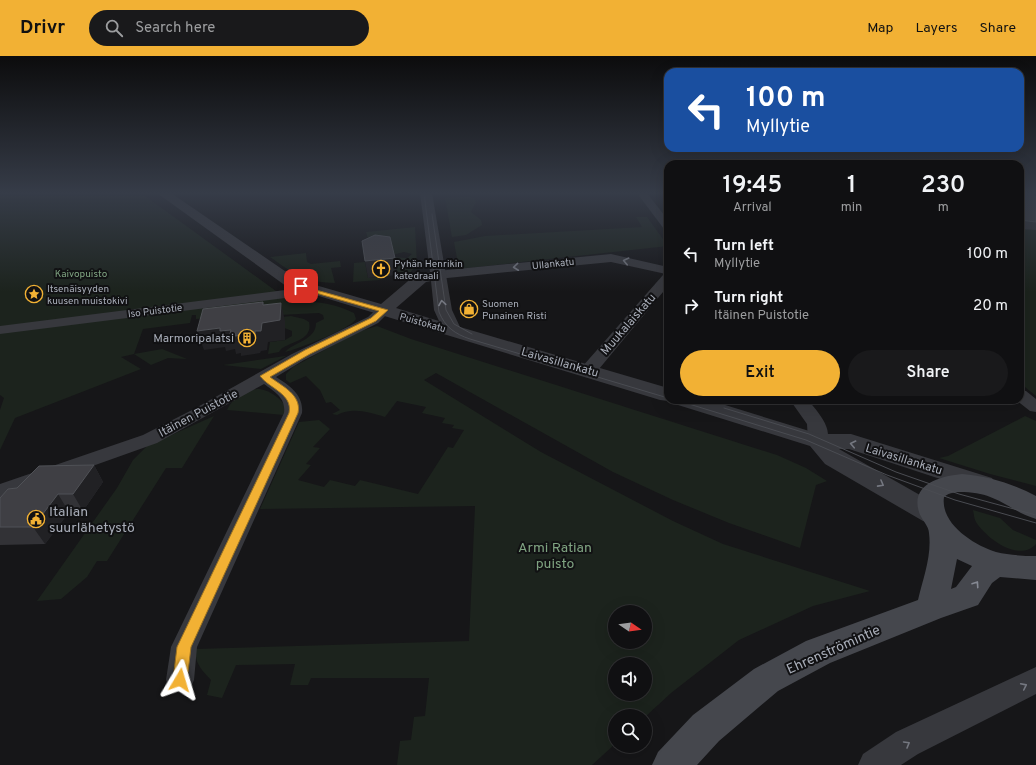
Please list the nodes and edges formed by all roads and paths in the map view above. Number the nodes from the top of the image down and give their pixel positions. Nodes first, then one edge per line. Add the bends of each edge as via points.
1 (210, 226) edge
2 (430, 226) edge
3 (664, 270) edge
4 (437, 275) junction
5 (664, 283) edge
6 (310, 289) junction
7 (384, 310) junction
8 (0, 330) edge
9 (452, 330) junction
10 (588, 370) junction
11 (264, 376) junction
12 (664, 393) edge
13 (1024, 398) edge
14 (699, 404) edge
15 (802, 404) edge
16 (1036, 407) edge
17 (818, 441) junction
18 (988, 486) junction
19 (0, 492) edge
20 (1025, 499) edge
21 (1036, 509) edge
22 (938, 523) junction
23 (1003, 565) junction
24 (1036, 568) edge
25 (931, 608) junction
26 (180, 680) dead end
27 (1036, 680) edge
28 (671, 765) edge
29 (874, 765) edge

1 - 6 street, Puistokatu via 287,281
2 - 4 street
3 -> 4 street, Ullankatu via 611,258
4 - 7 street via 420,279
9 -> 4 street via 443,310
5 - 10 street, Muukalaiskatu
6 - 7 street, Puistokatu
6 - 8 street, Iso Puistotie
7 - 9 street, Puistokatu
7 - 11 street, Itäinen Puistotie via 373,320
9 - 10 street, Laivasillankatu
10 - 12 street, Laivasillankatu
11 - 19 street, Itäinen Puistotie via 150,439
11 - 26 street via 291,398 295,406 184,647
13 - 16 street
14 - 17 street, Laivasillankatu
15 - 17 street via 815,422 819,432
18 -> 17 street, Laivasillankatu via 851,442
17 -> 22 street, Laivasillankatu via 834,458
18 - 20 main road, Laivasillankatu
18 - 22 main road, Laivasillankatu via 956,483 939,487 931,498
20 - 21 main road, Laivasillankatu
22 - 23 main road, Laivasillankatu via 954,541 975,554
22 - 25 main road via 944,553
23 - 24 main road, Laivasillankatu
25 -> 23 main road, Ehrenströmintie via 968,596 982,575
25 - 28 main road, Ehrenströmintie via 818,652 766,680 706,728
29 -> 27 street via 907,743

